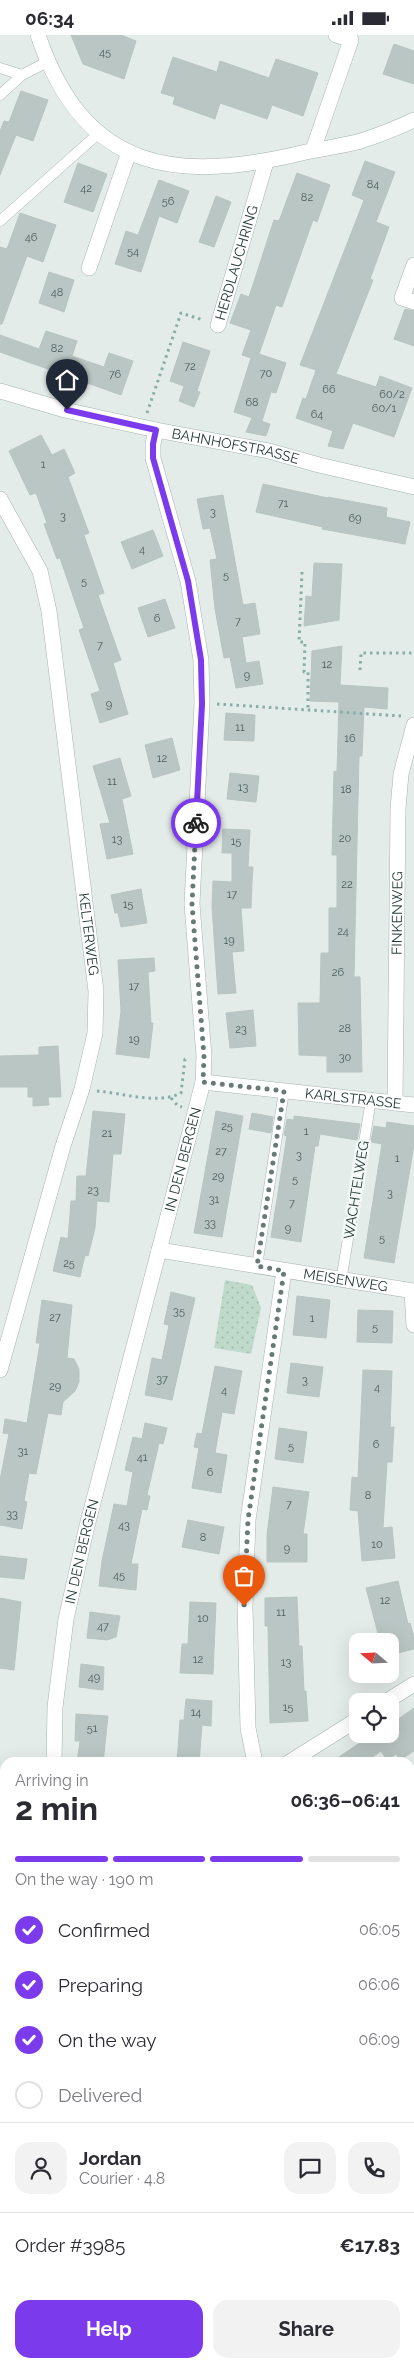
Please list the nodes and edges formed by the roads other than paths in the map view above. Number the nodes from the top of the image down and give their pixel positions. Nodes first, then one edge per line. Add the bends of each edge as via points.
1 (38, 35) edge
2 (336, 35) edge
3 (352, 37) edge
4 (48, 62) junction
5 (0, 68) edge
6 (22, 75) junction
7 (0, 95) edge
8 (414, 120) edge
9 (99, 133) junction
10 (313, 150) junction
11 (129, 152) junction
12 (266, 162) junction
13 (0, 221) edge
14 (414, 265) edge
15 (89, 268) dead end
16 (414, 302) edge
17 (218, 325) road end
18 (0, 391) edge
19 (149, 429) junction
20 (414, 487) edge
21 (0, 499) edge
22 (409, 721) edge
23 (203, 1082) junction
24 (284, 1091) junction
25 (371, 1100) junction
26 (394, 1103) junction
27 (414, 1105) edge
28 (159, 1250) junction
29 (257, 1266) junction
30 (284, 1271) junction
31 (341, 1281) junction
32 (413, 1292) edge
33 (414, 1325) edge
34 (0, 1370) edge
35 (414, 1684) edge
36 (399, 1693) edge
37 (349, 1725) edge
38 (54, 1757) edge
39 (254, 1757) edge
40 (298, 1757) edge

1 - 4 street
2 - 3 street
3 - 10 street
4 - 6 lane
4 - 9 street via 66,95
5 - 6 lane
6 - 7 lane
8 - 10 street via 360,141
9 - 11 street
9 - 13 lane
10 - 12 street
11 - 12 street via 146,160 193,168
11 - 15 street
12 - 17 street, HERDLAUCHRING
14 - 16 street via 402,298
18 - 19 street, BAHNHOFSTRASSE
19 - 20 street, BAHNHOFSTRASSE via 269,451
19 - 23 street, IN DEN BERGEN via 153,458 188,581 201,660 202,704 192,904 204,1056
21 - 34 street, KELTERWEG via 40,571 50,611 96,991 95,1033 82,1089
22 - 26 street, FINKENWEG via 398,809
23 - 24 street, KARLSTRASSE
23 - 28 street, IN DEN BERGEN
24 - 25 street, KARLSTRASSE
24 - 29 lane
25 - 26 street, KARLSTRASSE
25 - 31 lane, WACHTELWEG
26 - 27 street, KARLSTRASSE
28 - 29 street, MEISENWEG
28 - 38 street, IN DEN BERGEN via 66,1619 55,1707
29 - 30 street, MEISENWEG
30 - 31 street, MEISENWEG
30 - 39 street via 248,1520 244,1606 248,1727
31 - 32 street, MEISENWEG
32 - 33 street
35 - 36 street
37 - 40 street

